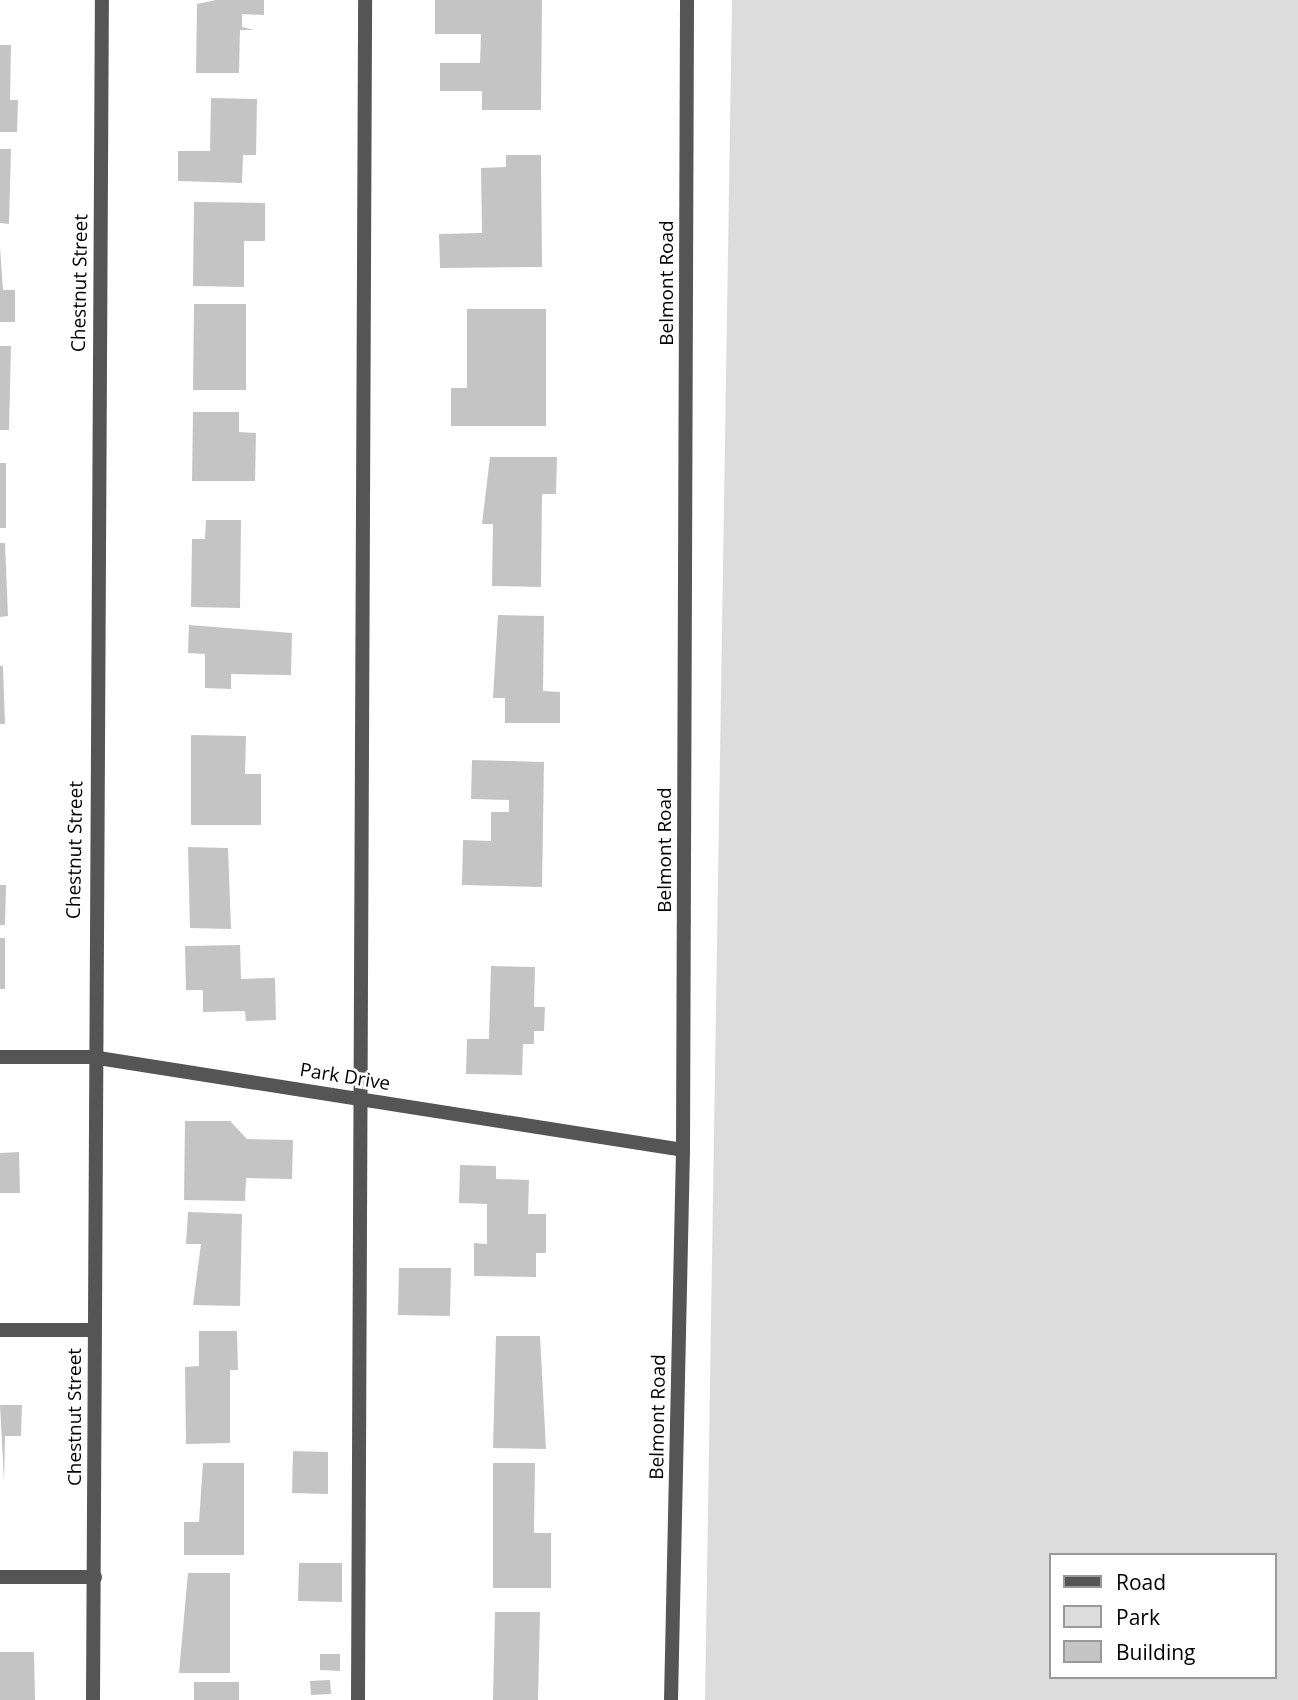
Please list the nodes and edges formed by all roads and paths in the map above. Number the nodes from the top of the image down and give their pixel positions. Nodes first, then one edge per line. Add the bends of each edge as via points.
1 (102, 0) edge
2 (365, 0) edge
3 (687, 0) edge
4 (0, 1057) edge
5 (92, 1057) junction
6 (357, 1099) junction
7 (683, 1150) junction
8 (0, 1330) edge
9 (94, 1330) junction
10 (0, 1577) edge
11 (95, 1577) junction
12 (93, 1700) edge
13 (358, 1700) edge
14 (671, 1700) edge

1 - 5 street, Chestnut Street
2 - 6 street
3 - 7 street, Belmont Road
4 - 5 street, Park Drive
5 - 6 street, Park Drive
5 - 9 street, Chestnut Street
6 - 7 street, Park Drive
6 - 13 street
7 - 14 street, Belmont Road
8 - 9 street
9 - 11 street, Chestnut Street
10 - 11 street
11 - 12 street, Chestnut Street

